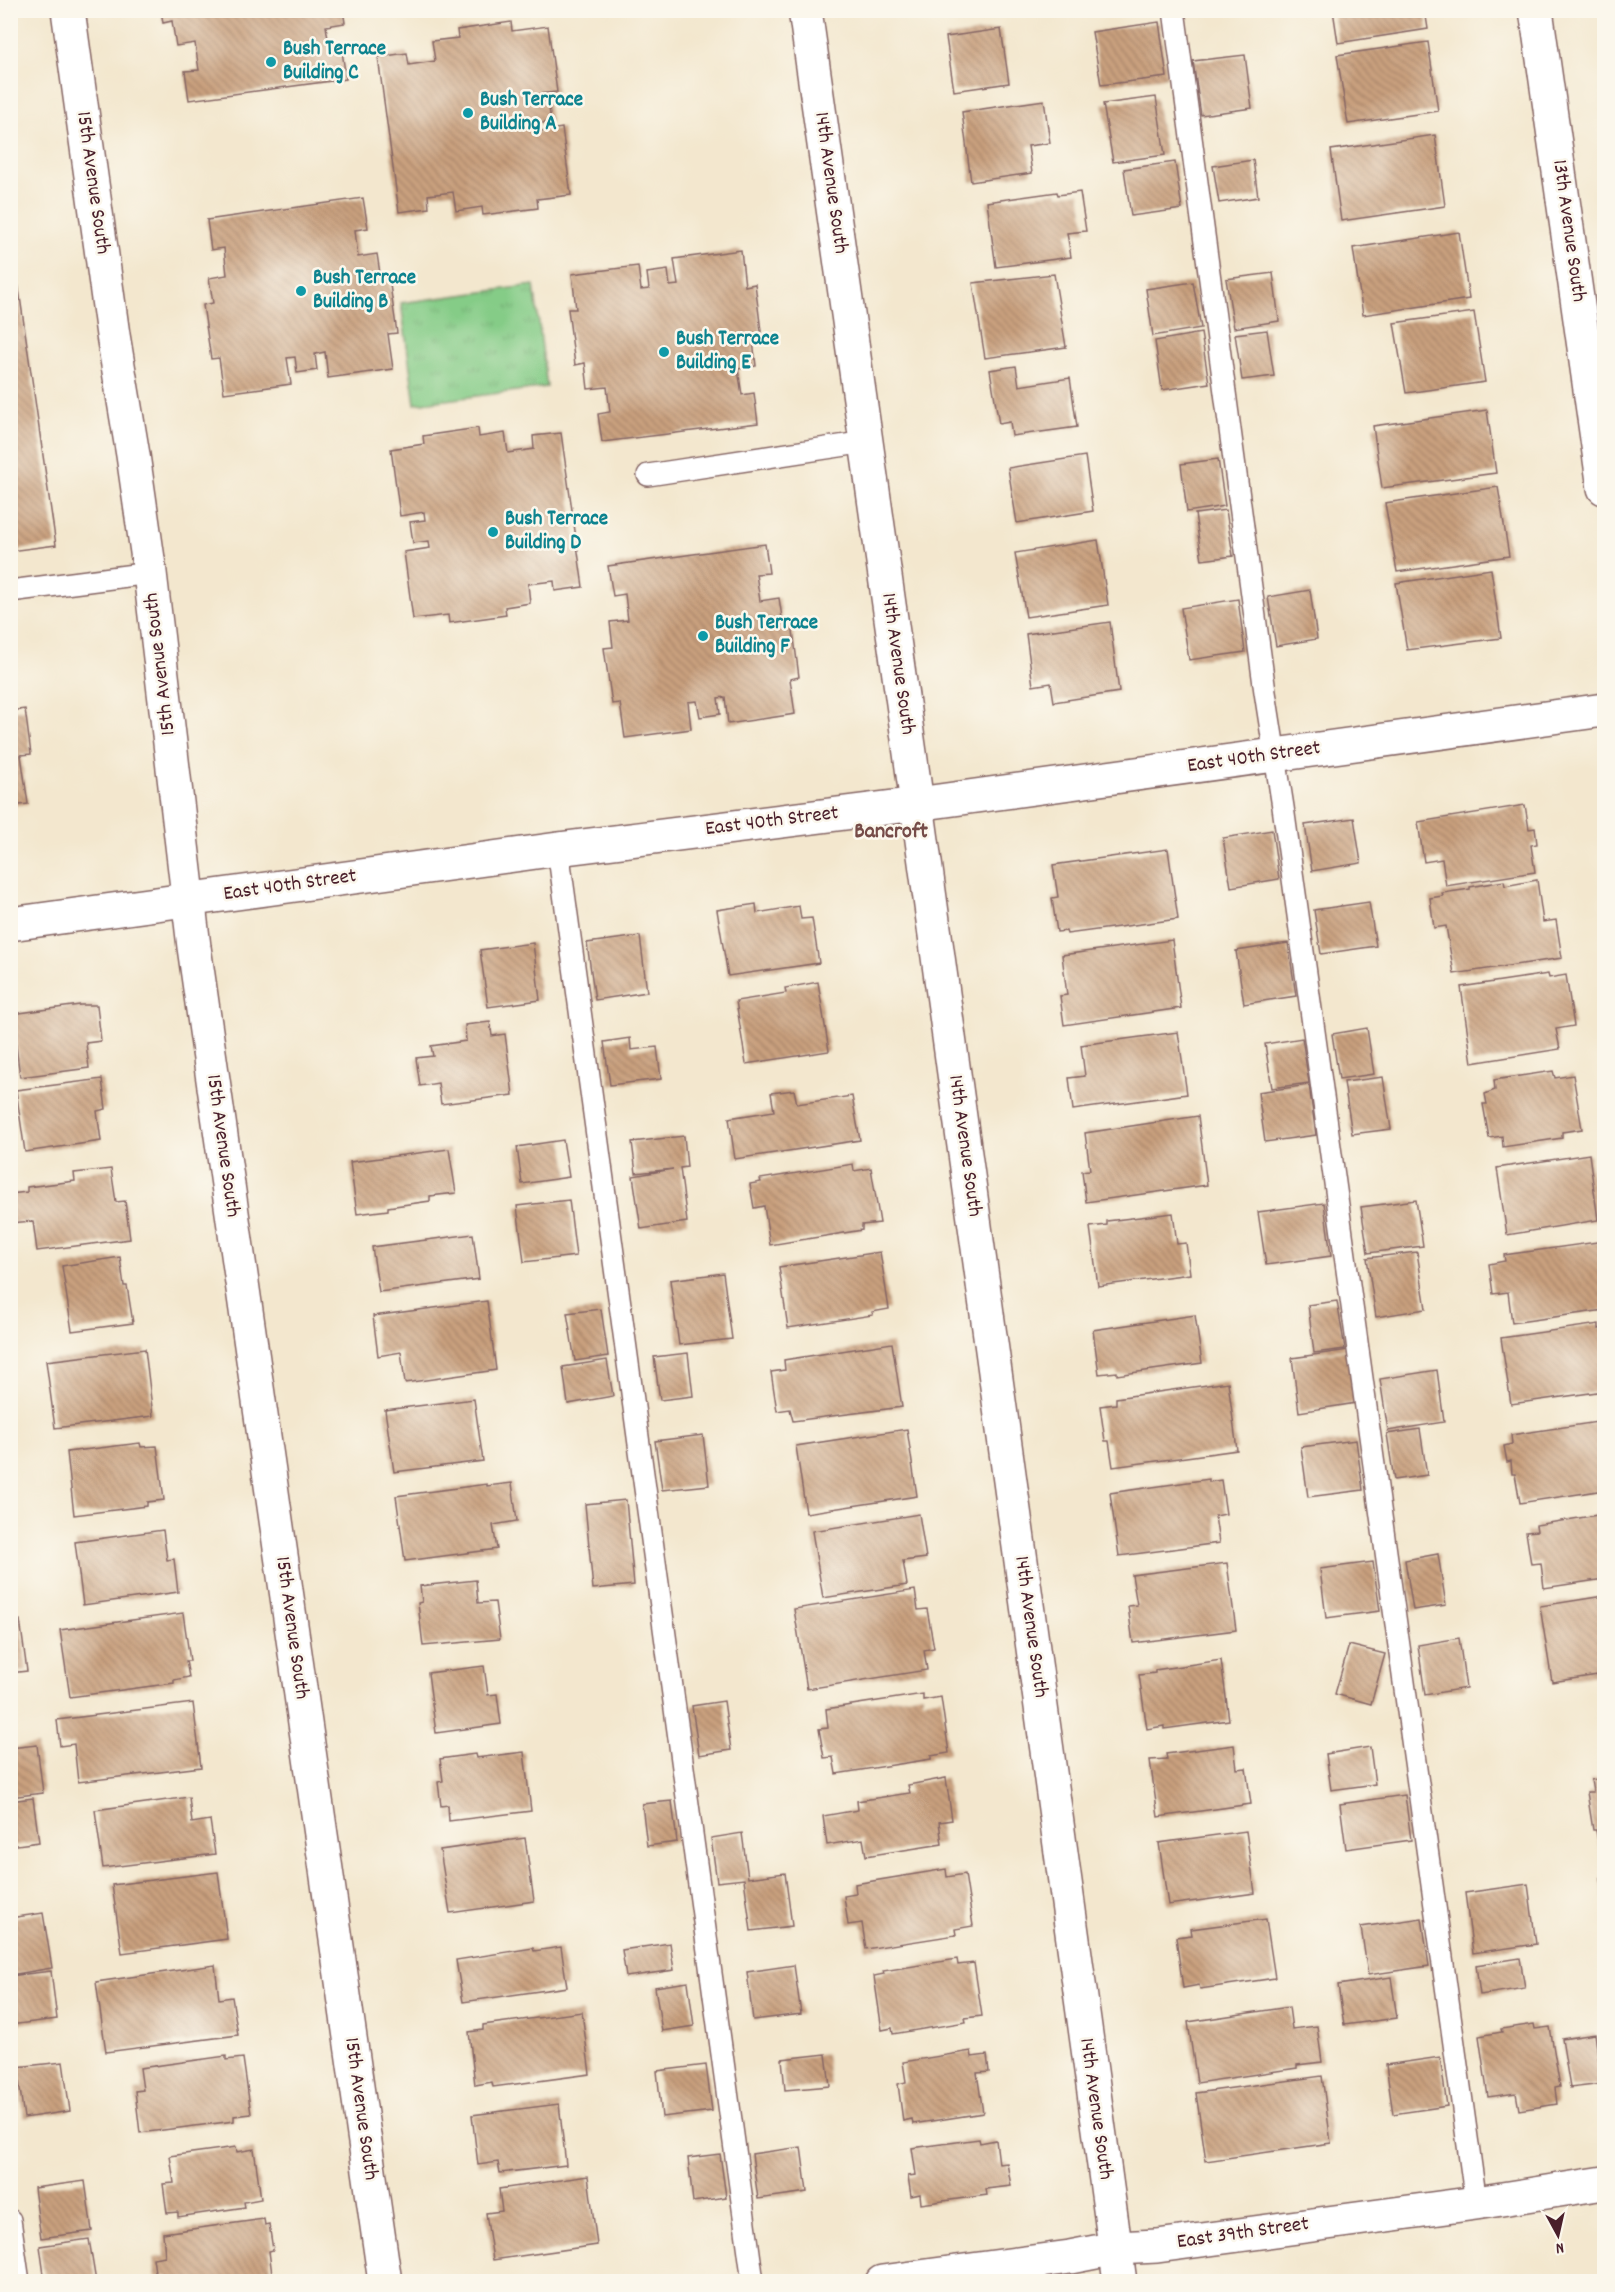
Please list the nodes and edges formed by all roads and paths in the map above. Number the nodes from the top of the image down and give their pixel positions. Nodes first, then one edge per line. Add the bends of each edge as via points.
1 (68, 10) edge
2 (805, 10) edge
3 (1174, 10) edge
4 (1536, 10) edge
5 (866, 442) junction
6 (648, 475) dead end
7 (1605, 488) edge
8 (150, 573) junction
9 (10, 591) edge
10 (1605, 710) edge
11 (1275, 756) junction
12 (917, 804) junction
13 (558, 849) junction
14 (188, 900) junction
15 (10, 924) edge
16 (1605, 2183) edge
17 (1476, 2203) junction
18 (10, 2220) edge
19 (1116, 2248) junction
20 (19, 2282) edge
21 (385, 2282) edge
22 (753, 2282) edge
23 (882, 2282) edge
24 (1120, 2282) edge

1 - 8 street, 15th Avenue South
2 - 5 street, 14th Avenue South
3 - 11 lane
4 - 7 street, 13th Avenue South
5 - 6 lane
5 - 12 street, 14th Avenue South
8 - 9 lane
8 - 14 street, 15th Avenue South
10 - 11 street, East 40th Street
11 - 12 street, East 40th Street
11 - 17 lane
12 - 13 street, East 40th Street
12 - 19 street, 14th Avenue South
13 - 14 street, East 40th Street
13 - 22 lane
14 - 15 street, East 40th Street
14 - 21 street, 15th Avenue South
16 - 17 street, East 39th Street
17 - 19 street, East 39th Street via 1157,2246
18 - 20 lane
19 - 23 street, East 39th Street
19 - 24 street, 14th Avenue South

